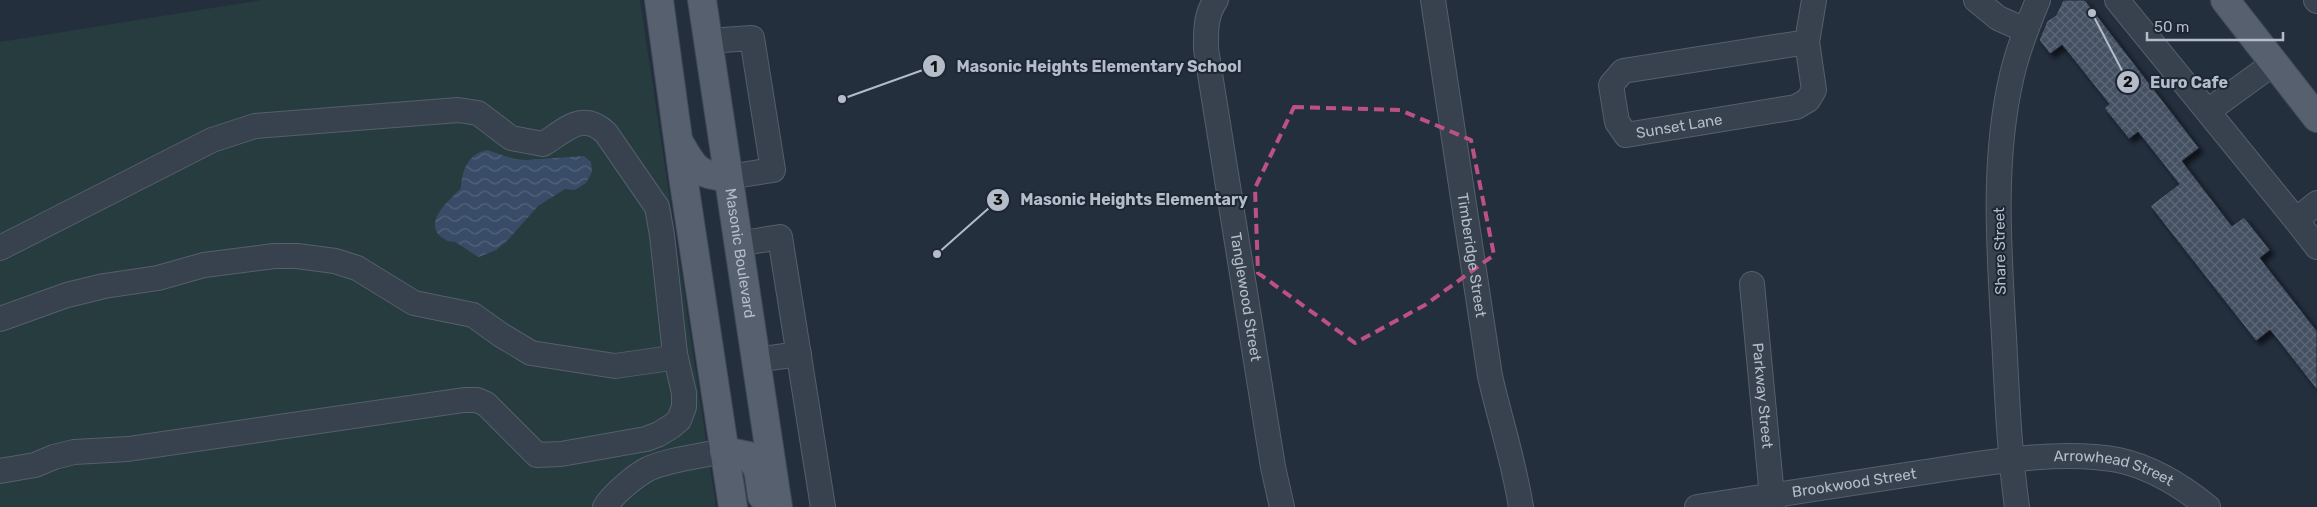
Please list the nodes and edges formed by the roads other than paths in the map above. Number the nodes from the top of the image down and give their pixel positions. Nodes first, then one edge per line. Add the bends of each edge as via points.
1 (659, 0) edge
2 (702, 0) edge
3 (1216, 0) edge
4 (1433, 0) edge
5 (1814, 0) edge
6 (1976, 0) edge
7 (2038, 0) edge
8 (2117, 0) edge
9 (2225, 0) edge
10 (2025, 30) junction
11 (708, 41) junction
12 (1807, 42) junction
13 (2274, 63) junction
14 (670, 84) junction
15 (2208, 111) junction
16 (2317, 118) edge
17 (678, 140) junction
18 (728, 178) junction
19 (2317, 203) edge
20 (2296, 220) junction
21 (738, 244) junction
22 (2317, 247) edge
23 (0, 248) edge
24 (1752, 284) dead end
25 (0, 319) edge
26 (675, 354) junction
27 (799, 354) junction
28 (756, 360) junction
29 (724, 451) junction
30 (2011, 460) junction
31 (0, 471) edge
32 (1772, 501) edge
33 (605, 507) edge
34 (732, 507) edge
35 (764, 507) edge
36 (778, 507) edge
37 (823, 507) edge
38 (1282, 507) edge
39 (1521, 507) edge
40 (1697, 507) edge
41 (2018, 507) edge
42 (2208, 507) edge

1 - 14 main road
2 - 11 main road, Masonic Boulevard
3 - 38 street, Tanglewood Street via 1209,13 1206,49
4 - 39 street, Timberidge Street via 1490,376 1515,470
5 - 12 street, Sunset Lane
6 - 10 street via 1998,18
7 - 10 street, Share Street
8 - 15 street
9 - 13 main road
10 - 30 street, Share Street via 2012,75 2002,136 1998,236
11 - 14 main road via 688,53
11 - 18 main road, Masonic Boulevard
11 - 18 street via 752,38 773,170
12 - 12 street, Sunset Lane via 1814,90 1808,100 1796,107 1626,135 1617,122 1611,85 1623,71
13 - 15 street
13 - 16 main road
14 - 17 main road
15 - 20 street
17 - 18 main road via 693,167 710,176
17 - 29 main road
18 - 21 main road, Masonic Boulevard
19 - 20 street
20 - 22 street
21 - 27 street via 780,237
21 - 28 main road, Masonic Boulevard
23 - 26 street via 212,140 255,126 458,110 478,113 511,138 544,144 573,124 590,123 600,126 606,133 657,207
24 - 32 street, Parkway Street
25 - 26 street via 67,295 104,286 158,278 204,265 297,256 358,268 414,303 472,315 532,353 615,366 664,359
26 - 31 street via 684,393 684,407 679,420 659,434 614,446 537,455 486,404 464,400 128,449 74,452 35,465
27 - 28 street
27 - 37 street
28 - 36 main road, Masonic Boulevard
29 - 33 street via 648,469 612,496
29 - 34 main road
29 - 35 main road via 749,456 758,469
30 - 32 street, Brookwood Street
30 - 41 street, Share Street
30 - 42 street, Arrowhead Street via 2086,456 2118,460 2142,467 2187,490
32 - 40 street, Brookwood Street

